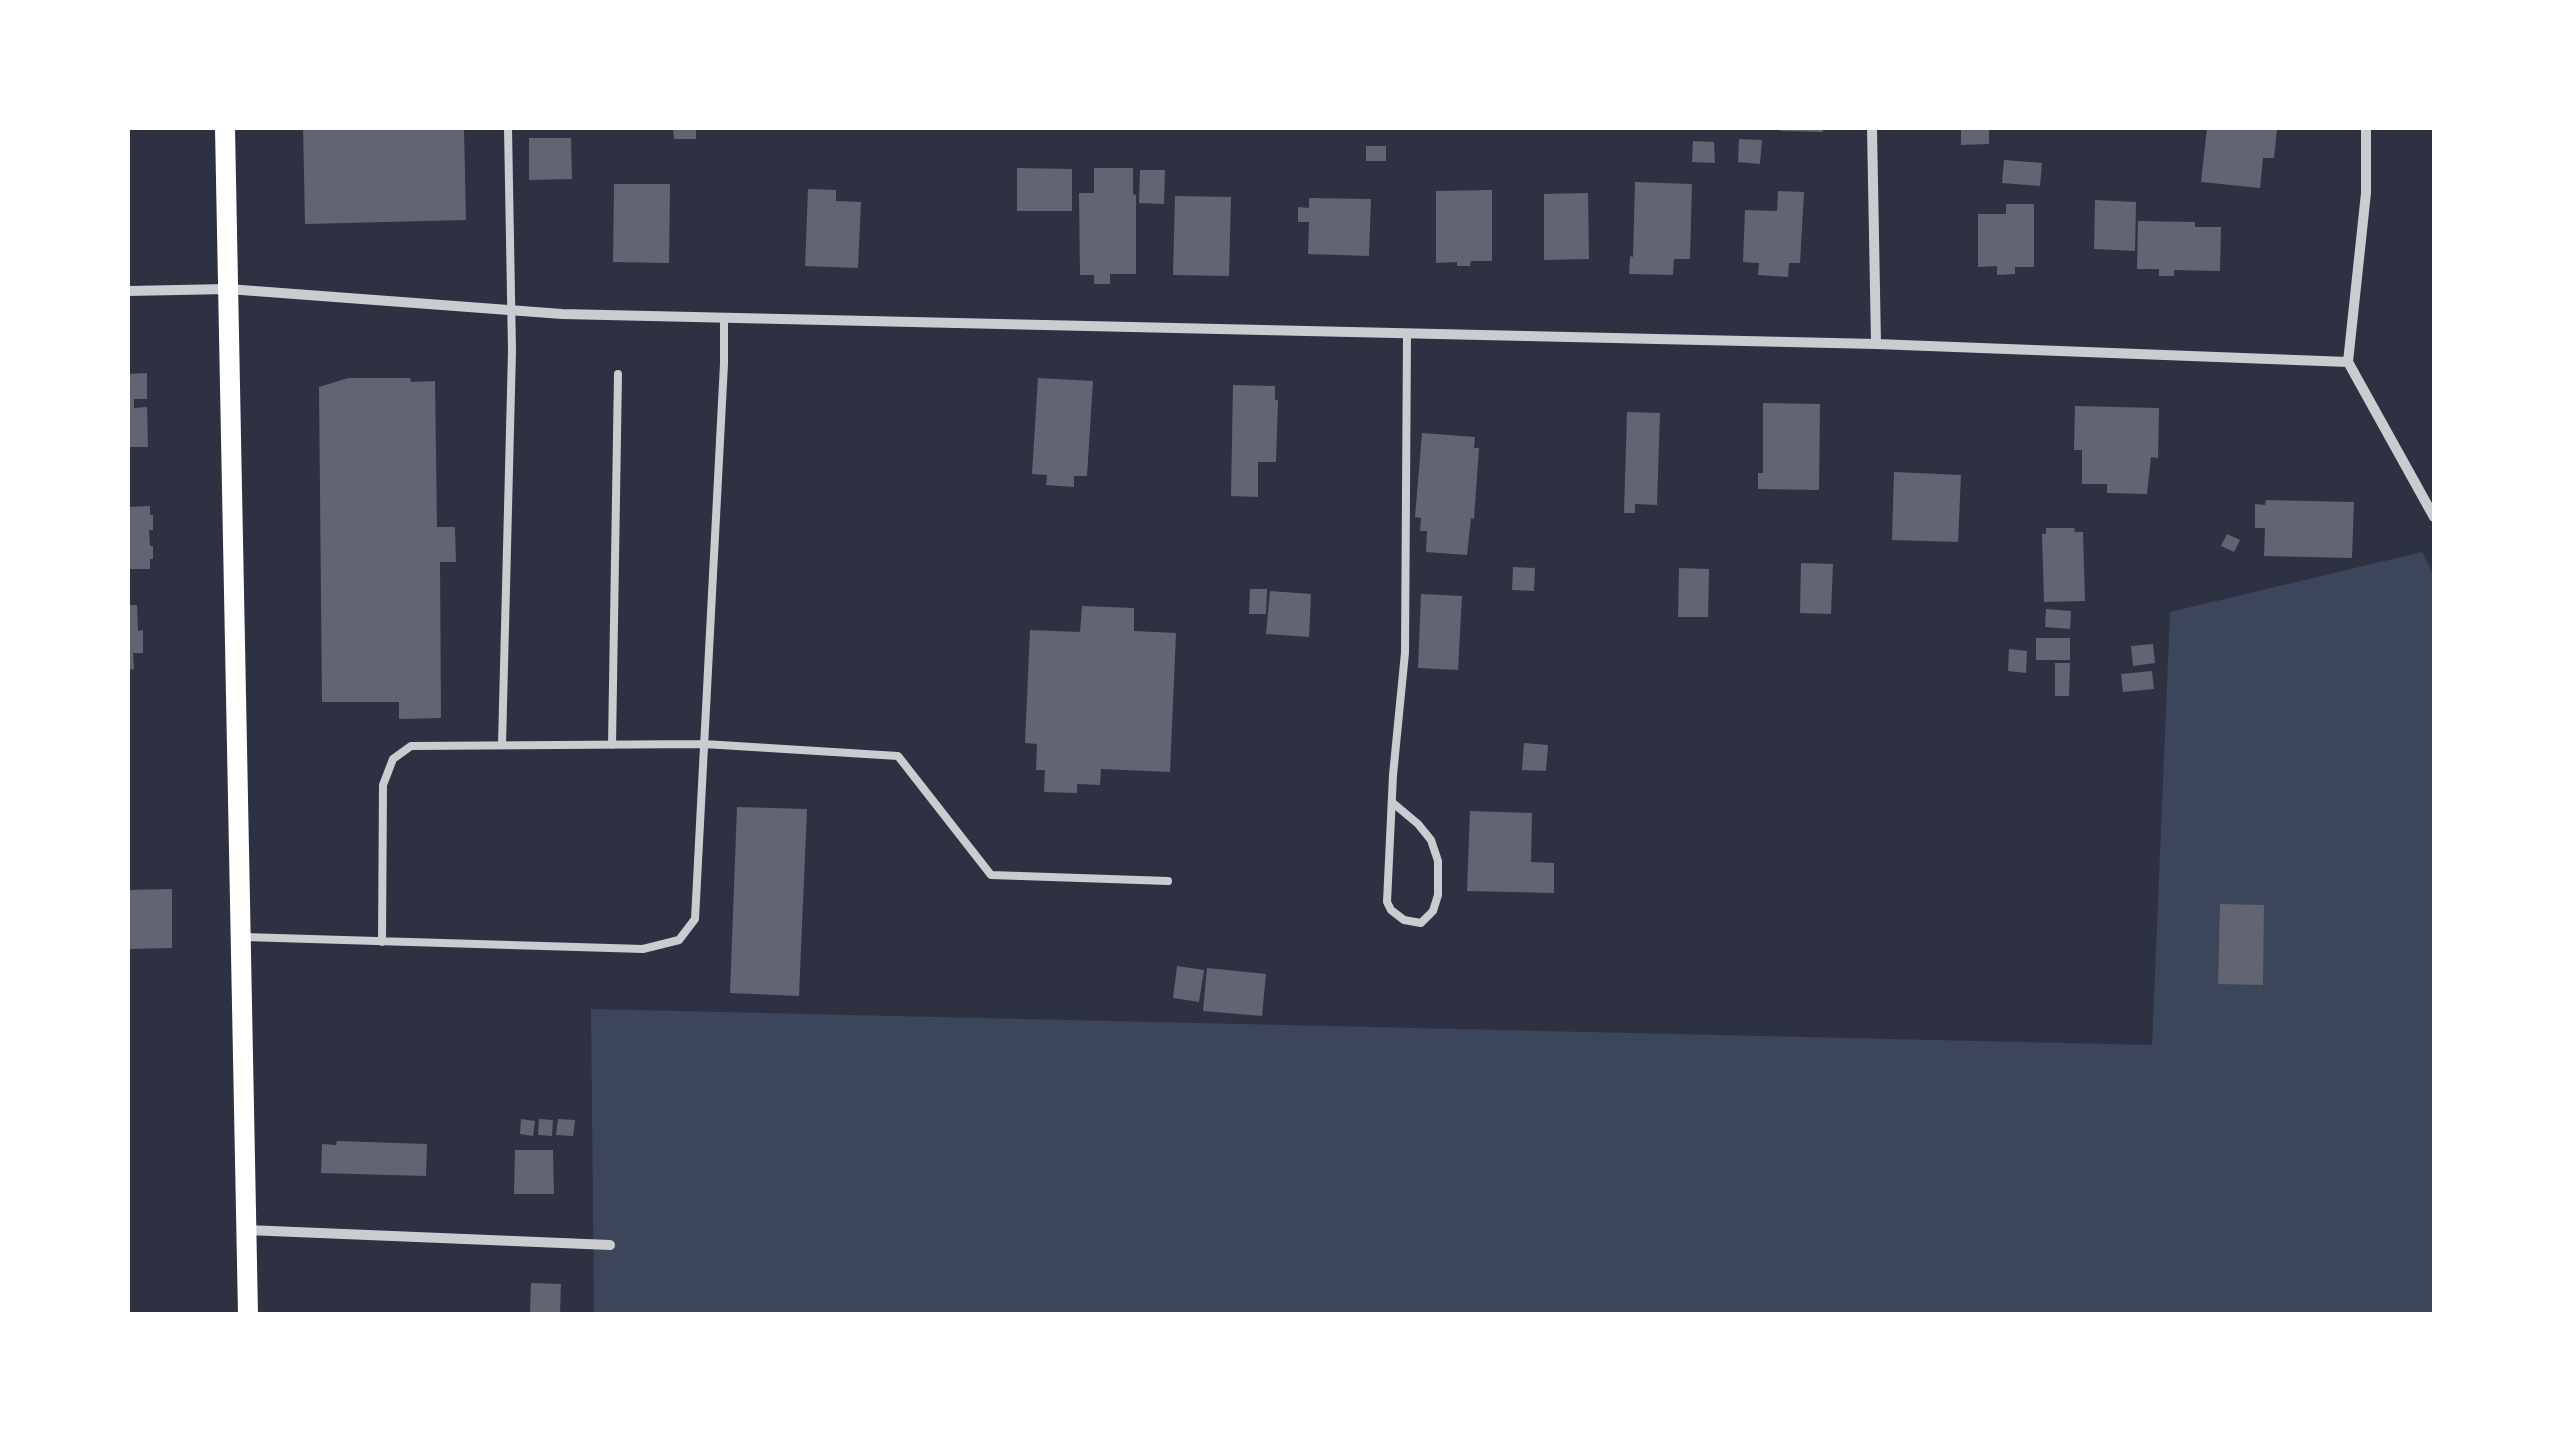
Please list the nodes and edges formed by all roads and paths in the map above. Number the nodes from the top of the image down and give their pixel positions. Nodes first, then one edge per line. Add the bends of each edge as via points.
1 (225, 128) edge
2 (508, 128) edge
3 (1872, 128) edge
4 (2366, 128) edge
5 (228, 290) junction
6 (128, 291) edge
7 (512, 310) junction
8 (724, 318) junction
9 (1406, 333) junction
10 (1876, 344) junction
11 (2348, 362) junction
12 (618, 374) dead end
13 (2434, 518) edge
14 (704, 744) junction
15 (502, 745) junction
16 (612, 745) junction
17 (1393, 803) junction
18 (1168, 881) dead end
19 (241, 937) junction
20 (382, 942) junction
21 (247, 1230) junction
22 (610, 1245) dead end
23 (248, 1314) edge

1 - 5 main road
2 - 7 lane
3 - 10 street
4 - 11 street
5 - 6 street
5 - 7 street
5 - 19 main road
7 - 8 street
7 - 15 lane
8 - 9 street
8 - 14 lane
9 - 10 street
9 - 17 lane via 1405,654
10 - 11 street
11 - 13 street
12 - 16 lane
14 - 16 lane
14 - 18 lane via 898,756 991,875
14 - 20 lane via 695,919 679,940 643,949
15 - 16 lane
15 - 20 lane via 411,746 393,759 384,786
17 - 17 lane via 1387,902 1404,920 1422,923 1438,895 1438,861 1431,840
19 - 20 lane
19 - 21 main road
21 - 22 street
21 - 23 main road

